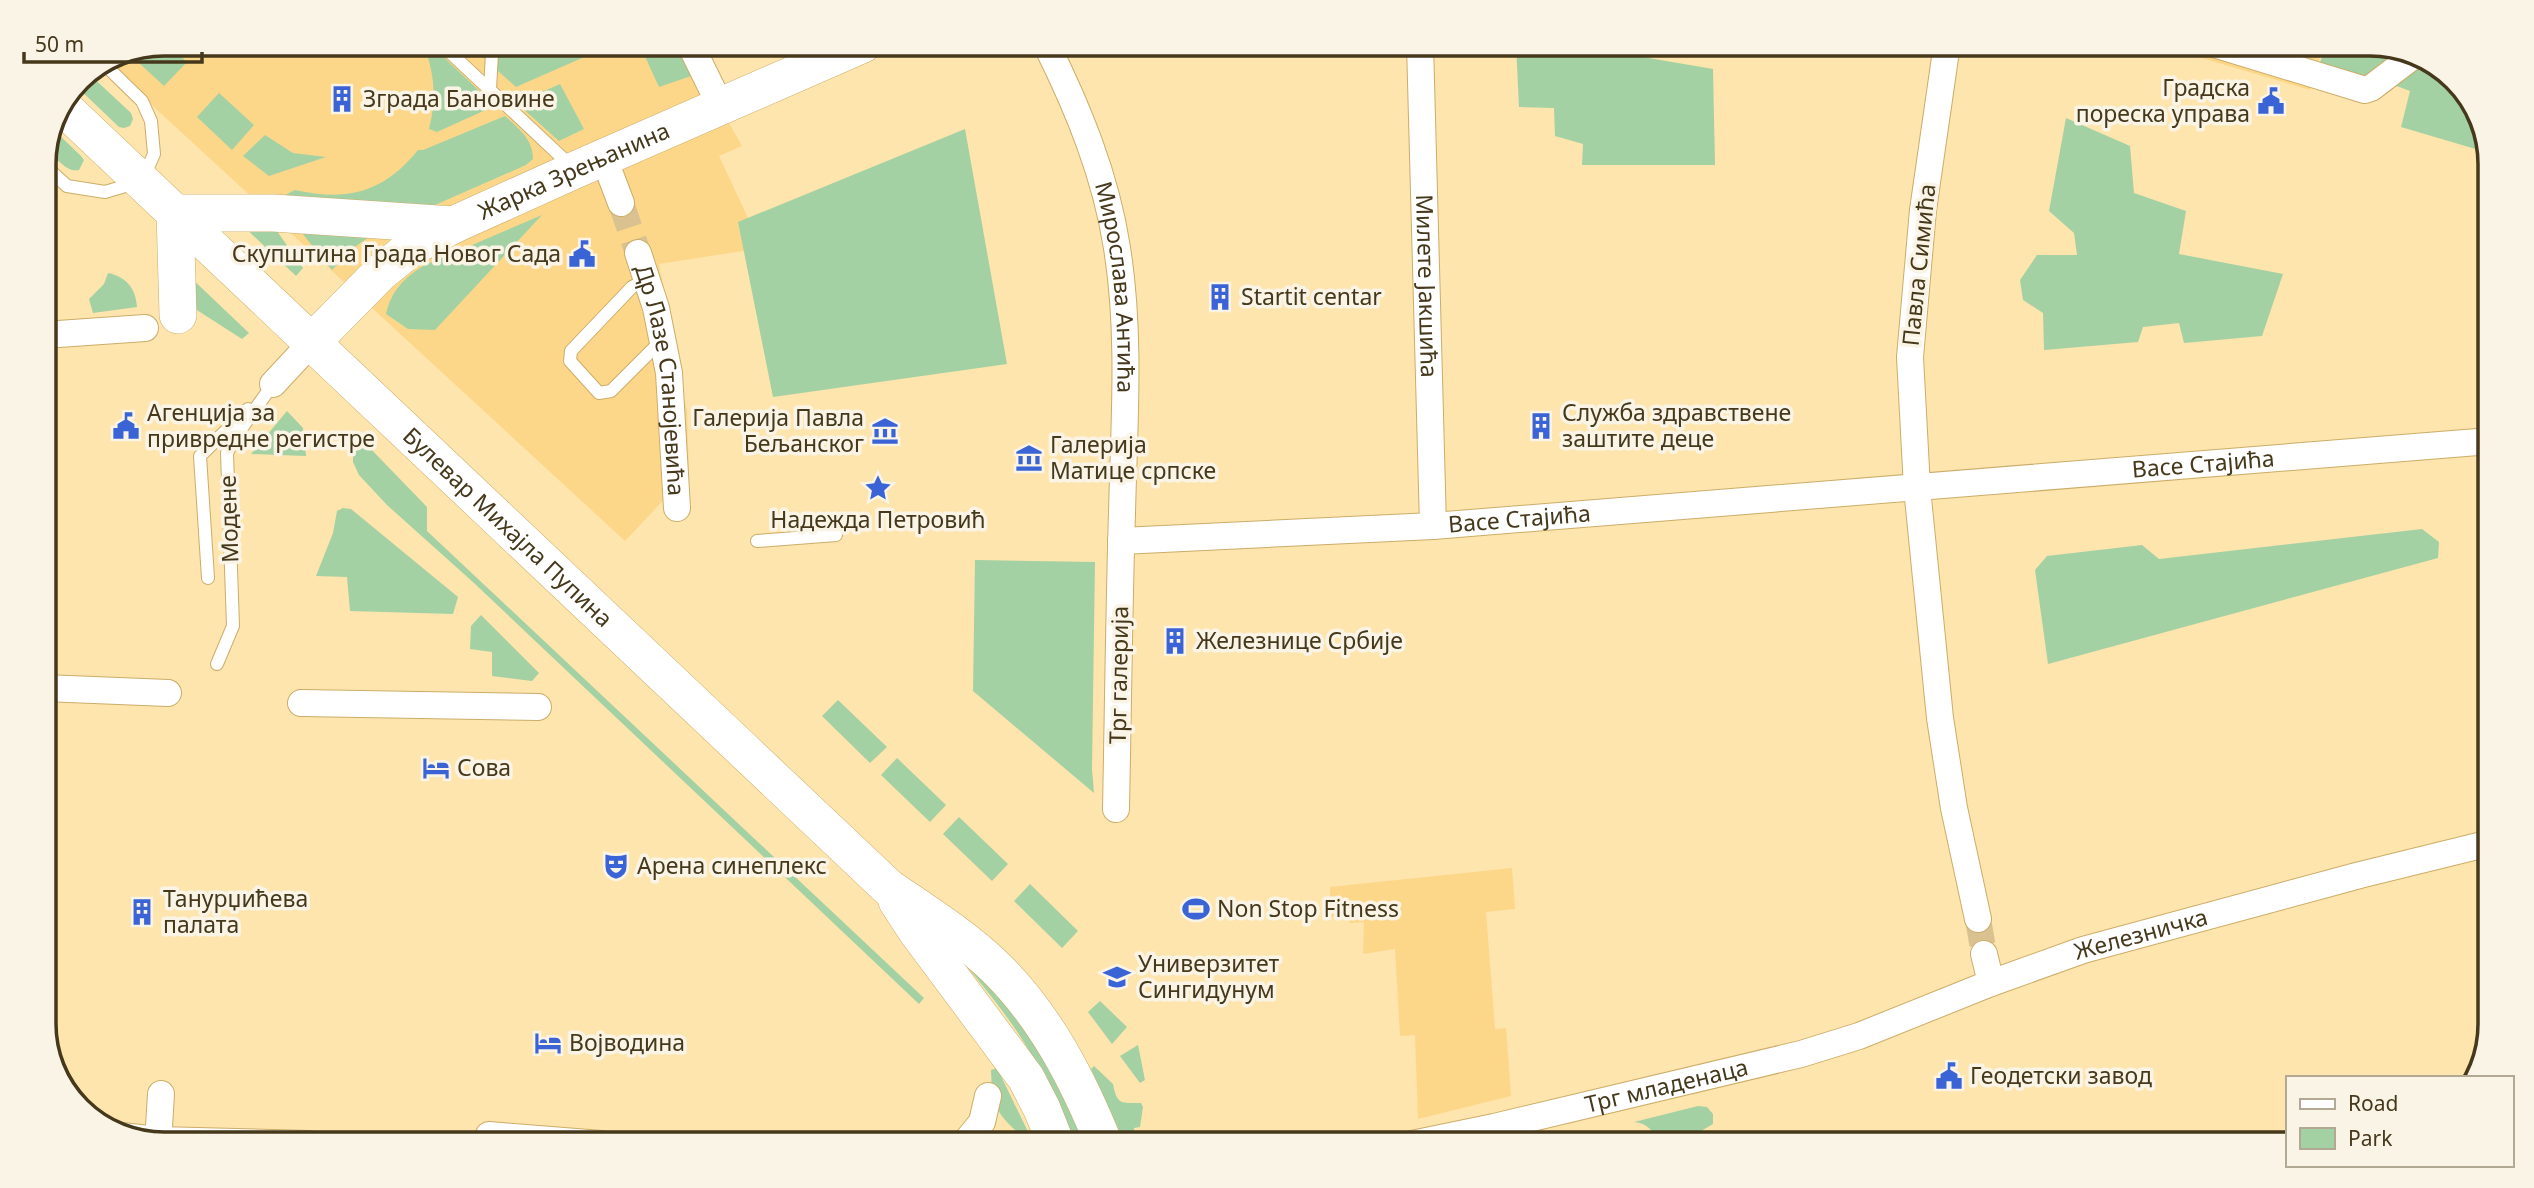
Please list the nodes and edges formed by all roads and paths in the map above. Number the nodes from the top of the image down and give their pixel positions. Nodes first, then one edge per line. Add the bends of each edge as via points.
1 (454, 56) edge
2 (492, 56) edge
3 (696, 56) edge
4 (836, 56) edge
5 (1052, 56) edge
6 (1420, 56) edge
7 (1945, 56) edge
8 (2254, 56) edge
9 (2405, 62) edge
10 (110, 70) edge
11 (490, 89) junction
12 (721, 107) junction
13 (69, 113) edge
14 (590, 164) junction
15 (56, 176) edge
16 (142, 181) junction
17 (621, 203) tunnel mouth
18 (175, 213) junction
19 (453, 225) junction
20 (638, 253) tunnel mouth
21 (648, 279) junction
22 (162, 321) joint
23 (56, 334) edge
24 (662, 340) junction
25 (312, 342) junction
26 (273, 384) junction
27 (2478, 441) edge
28 (1917, 488) junction
29 (677, 508) dead end
30 (1433, 526) junction
31 (836, 535) dead end
32 (757, 541) dead end
33 (1121, 541) junction
34 (208, 578) dead end
35 (217, 664) dead end
36 (56, 689) edge
37 (168, 694) dead end
38 (300, 703) dead end
39 (538, 707) dead end
40 (1116, 809) dead end
41 (2478, 846) edge
42 (889, 888) junction
43 (1978, 919) tunnel mouth
44 (1984, 954) tunnel mouth
45 (1991, 983) junction
46 (1801, 1054) joint
47 (161, 1094) dead end
48 (988, 1096) dead end
49 (158, 1131) edge
50 (974, 1132) edge
51 (1051, 1132) edge
52 (1099, 1132) edge
53 (1522, 1132) edge

1 - 11 lane
2 - 11 lane
3 - 12 street
4 - 12 main road, Жарка Зрењанина
5 - 33 street, Мирослава Антића via 1094,156 1117,249 1125,377
6 - 30 street, Милете Јакшића
7 - 28 street, Павла Симића via 1923,210 1910,357
8 - 9 street via 2365,89
10 - 16 lane via 142,101 151,121 154,154
11 - 14 lane
12 - 14 main road, Жарка Зрењанина
13 - 16 main road, Булевар Михајла Пупина
14 - 17 street
14 - 19 main road, Жарка Зрењанина
15 - 16 lane via 67,186 105,192
16 - 18 main road, Булевар Михајла Пупина
18 - 19 main road via 273,213
18 - 22 main road
18 - 25 main road, Булевар Михајла Пупина
19 - 25 main road, Жарка Зрењанина via 412,247 381,272
20 - 21 street, Др Лазе Станојевића
21 - 24 street, Др Лазе Станојевића
21 - 24 lane via 632,287 571,351 570,361 599,393 611,391
22 - 23 street
24 - 29 street, Др Лазе Станојевића via 669,373
25 - 26 street, Модене
25 - 42 main road, Булевар Михајла Пупина
26 - 34 lane, Модене via 200,456
26 - 35 lane, Модене via 227,453 233,626
27 - 28 street, Васе Стајића
28 - 30 street, Васе Стајића
28 - 43 street via 1947,768
30 - 33 street, Васе Стајића
31 - 32 lane
33 - 40 street, Трг галерија
36 - 37 street
38 - 39 street
41 - 45 street, Железничка via 2083,950
42 - 51 main road, Булевар Михајла Пупина via 1026,1078
42 - 52 main road, Булевар Михајла Пупина via 979,952 1025,1000 1078,1083
44 - 45 street
45 - 46 street, Железничка
46 - 53 street, Трг младенаца
47 - 49 street
48 - 50 street via 982,1122

